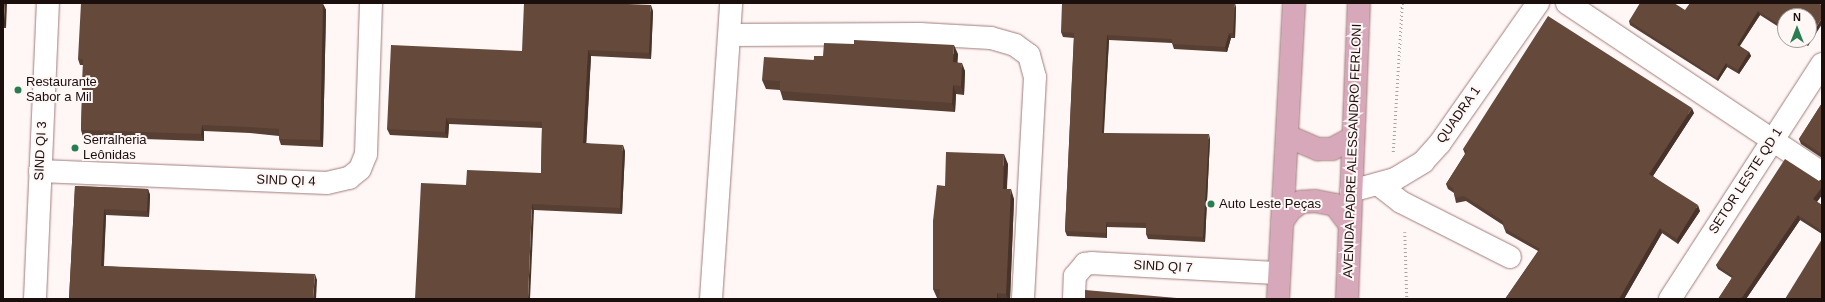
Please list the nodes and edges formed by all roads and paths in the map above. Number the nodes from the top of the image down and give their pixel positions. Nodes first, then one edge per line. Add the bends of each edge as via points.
1 (48, 3) edge
2 (371, 3) edge
3 (732, 3) edge
4 (1294, 3) edge
5 (1359, 3) edge
6 (1538, 3) edge
7 (1567, 3) edge
8 (730, 35) junction
9 (1822, 64) edge
10 (1287, 136) junction
11 (1353, 138) junction
12 (1771, 142) junction
13 (40, 171) junction
14 (1822, 173) edge
15 (1378, 184) junction
16 (1351, 190) junction
17 (1282, 222) junction
18 (1350, 225) junction
19 (1510, 257) dead end
20 (1279, 272) junction
21 (35, 299) edge
22 (711, 299) edge
23 (1022, 299) edge
24 (1074, 299) edge
25 (1278, 299) edge
26 (1347, 299) edge
27 (1670, 299) edge

1 - 13 street, SIND QI 3
2 - 13 street, SIND QI 4 via 366,154 360,169 349,178 327,183
3 - 8 street
4 - 10 main road
5 - 11 main road, AVENIDA PADRE ALESSANDRO FERLONI
6 - 15 street, QUADRA 1 via 1440,143 1423,162 1395,179
7 - 12 street
8 - 22 street
8 - 23 street via 920,34 991,38 1015,45 1029,55 1035,77
9 - 12 street, SETOR LESTE QD 1
10 - 11 main road via 1318,150 1332,149
10 - 17 main road
11 - 16 main road, AVENIDA PADRE ALESSANDRO FERLONI
12 - 14 street
12 - 27 street, SETOR LESTE QD 1
13 - 21 street, SIND QI 3
15 - 16 street, QUADRA 1
15 - 19 street via 1401,202
16 - 18 main road, AVENIDA PADRE ALESSANDRO FERLONI
17 - 18 main road via 1290,210 1301,202 1315,201 1335,205
17 - 20 main road
18 - 26 main road, AVENIDA PADRE ALESSANDRO FERLONI
20 - 24 street, SIND QI 7 via 1092,263 1085,264 1075,276
20 - 25 main road

